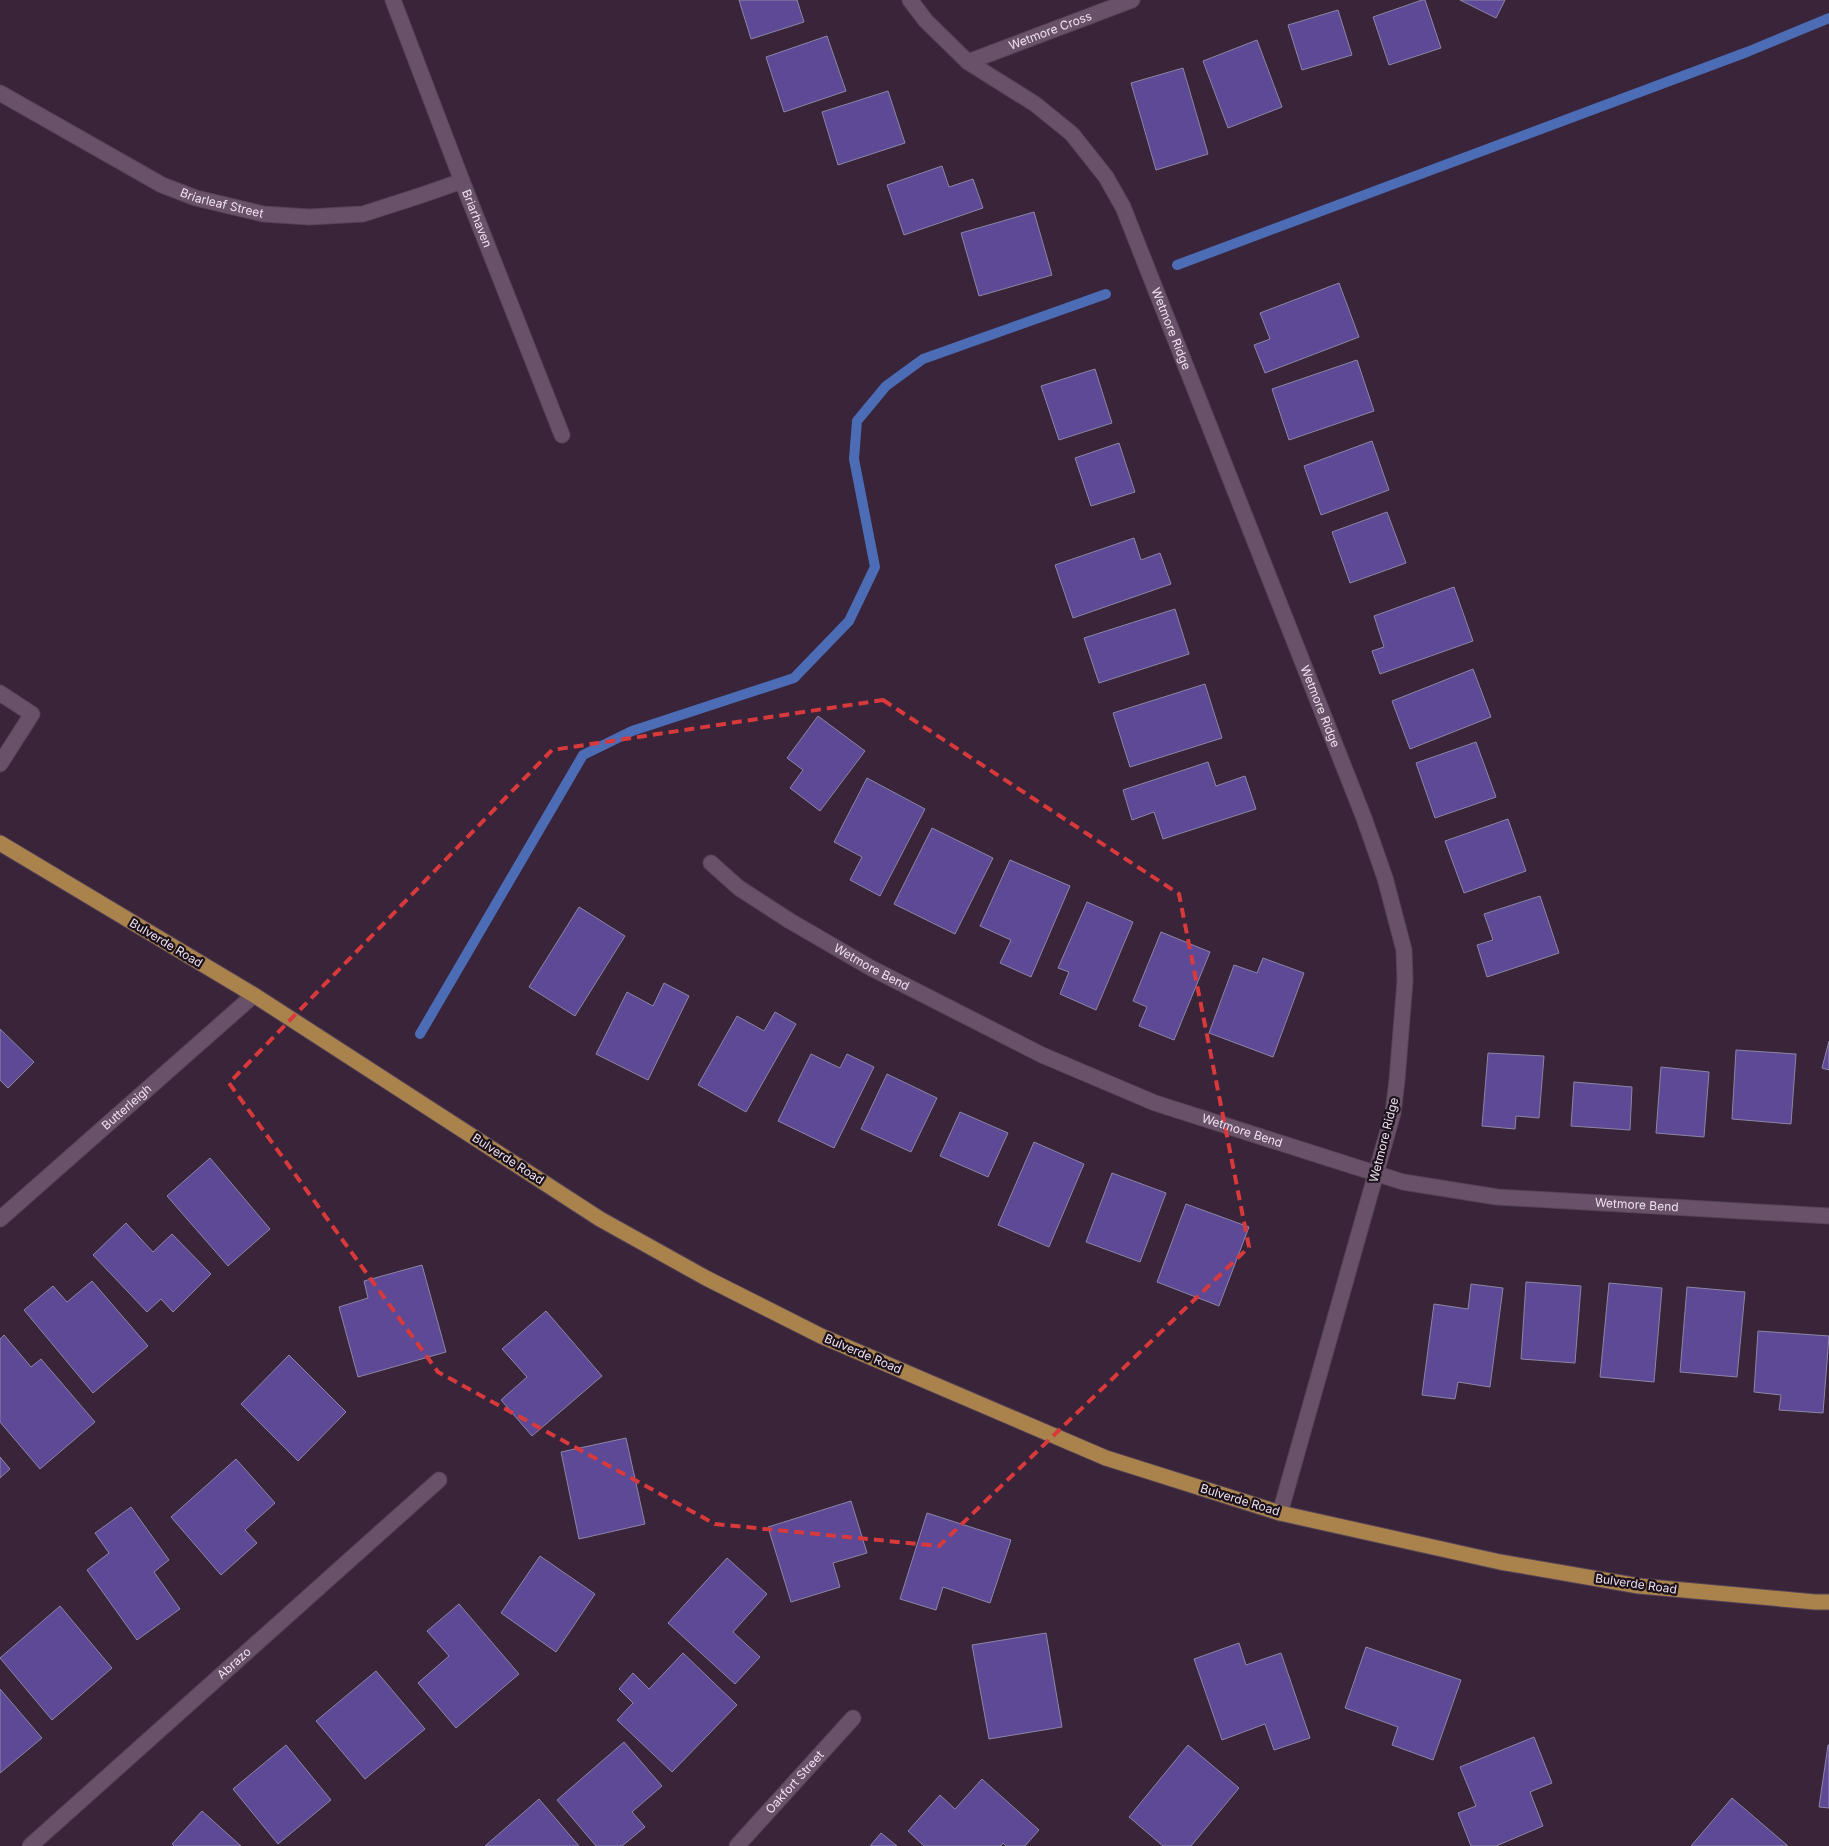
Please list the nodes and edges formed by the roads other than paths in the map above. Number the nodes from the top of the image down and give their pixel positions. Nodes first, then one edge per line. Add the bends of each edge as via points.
1 (393, 0) edge
2 (910, 0) edge
3 (1132, 0) edge
4 (968, 62) junction
5 (0, 93) edge
6 (462, 181) junction
7 (562, 435) dead end
8 (0, 693) edge
9 (1, 761) edge
10 (0, 843) edge
11 (710, 862) dead end
12 (254, 996) junction
13 (1377, 1173) junction
14 (1829, 1216) edge
15 (0, 1219) edge
16 (439, 1480) dead end
17 (1280, 1513) junction
18 (1829, 1602) edge
19 (853, 1718) dead end
20 (30, 1846) edge
21 (737, 1846) edge

1 - 6 street, Briarhaven
2 - 4 street, Wetmore Ridge via 926,21
3 - 4 street, Wetmore Cross
4 - 13 street, Wetmore Ridge via 1035,104 1072,134 1106,177 1123,207 1364,818 1385,878 1404,950 1398,1080
5 - 6 street, Briarleaf Street via 162,185 196,198 262,214 309,217 363,214
6 - 7 street, Briarhaven
8 - 9 street via 32,714
10 - 12 main road, Bulverde Road
11 - 13 street, Wetmore Bend via 739,888 790,922 871,968 1042,1056 1155,1104
12 - 15 street, Butterleigh
12 - 17 main road, Bulverde Road via 600,1219 706,1278 821,1336 1106,1458
13 - 14 street, Wetmore Bend via 1403,1182 1497,1197
13 - 17 street, Wetmore Ridge
16 - 20 street, Abrazo
17 - 18 main road, Bulverde Road via 1500,1562 1639,1586
19 - 21 street, Oakfort Street

